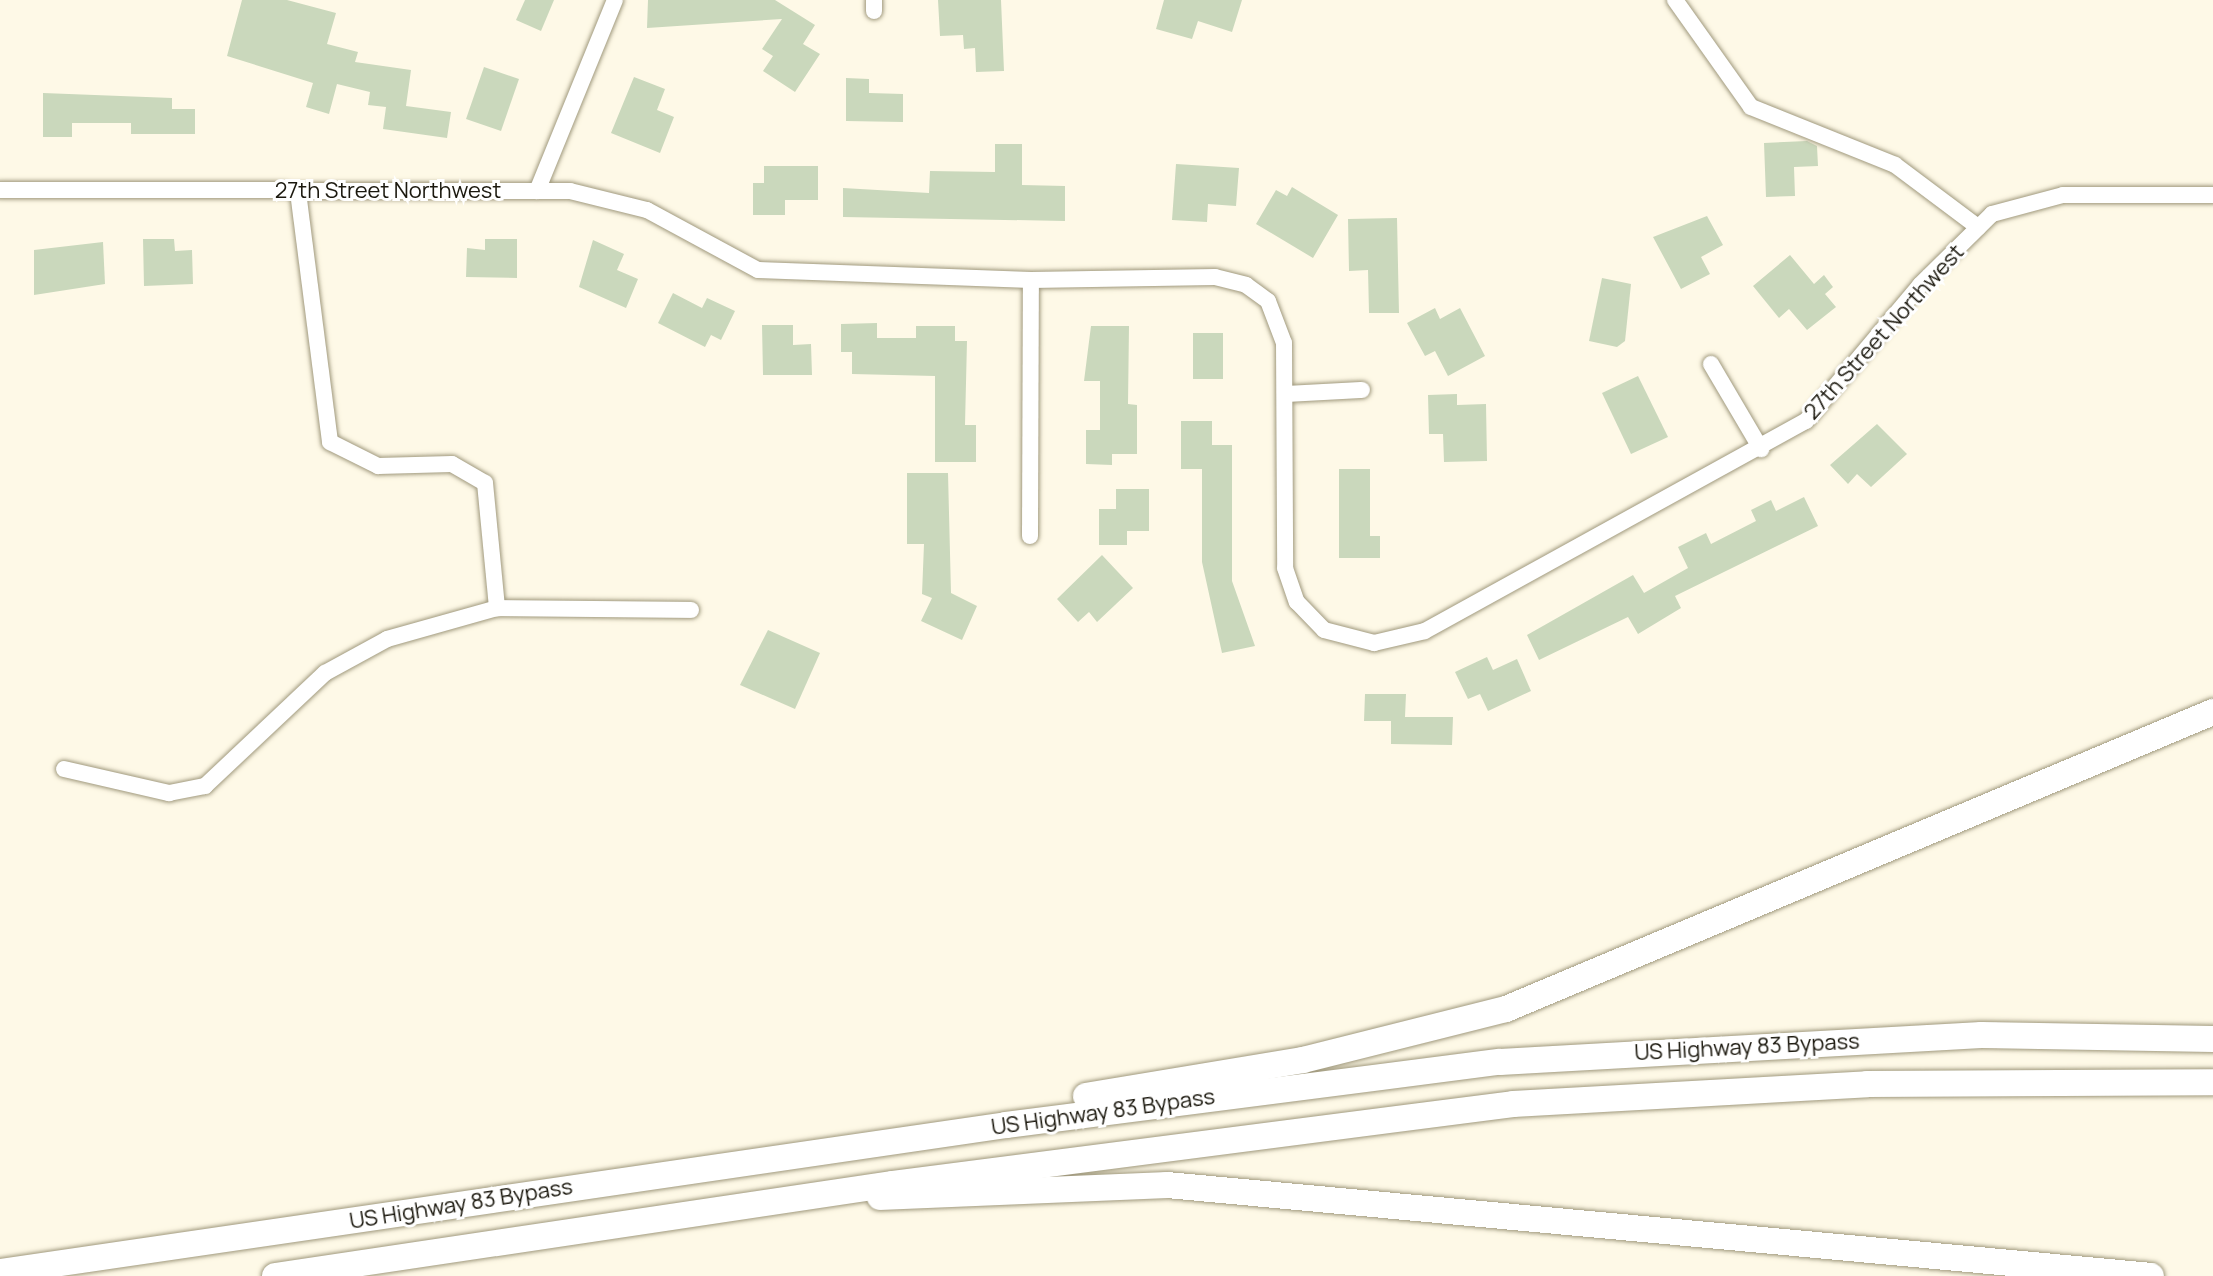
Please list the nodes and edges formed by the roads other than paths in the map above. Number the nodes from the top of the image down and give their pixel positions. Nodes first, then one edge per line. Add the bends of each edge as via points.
1 (615, 0) edge
2 (1675, 0) edge
3 (0, 190) edge
4 (537, 191) junction
5 (298, 192) junction
6 (2213, 195) edge
7 (1978, 227) junction
8 (1031, 280) junction
9 (1711, 364) dead end
10 (1362, 390) dead end
11 (1285, 394) junction
12 (1761, 449) junction
13 (1030, 536) dead end
14 (497, 608) junction
15 (691, 610) dead end
16 (2213, 712) edge
17 (64, 769) dead end
18 (2203, 1039) edge
19 (2213, 1082) edge
20 (899, 1141) junction
21 (841, 1194) junction
22 (0, 1272) edge
23 (275, 1276) edge
24 (2151, 1276) edge

1 - 4 street
2 - 7 street via 1751,107 1895,165
3 - 5 street, 27th Street Northwest
4 - 5 street, 27th Street Northwest
4 - 8 street, 27th Street Northwest via 609,195 758,270
5 - 14 street via 330,442 378,466 452,464 485,483
6 - 7 street, 27th Street Northwest via 2063,195 1992,214
7 - 12 street, 27th Street Northwest via 1806,421
8 - 11 street via 1215,277 1246,285 1279,319
8 - 13 street
9 - 12 street
10 - 11 street
11 - 12 street, 27th Street Northwest via 1285,568 1297,602 1324,630 1374,643 1405,639
14 - 15 street
14 - 17 street via 387,639 325,673 205,786 169,793
16 - 20 highway via 1492,1014 1303,1060 989,1113
18 - 20 highway, US Highway 83 Bypass via 1981,1035 1500,1062
19 - 21 highway, US Highway 83 Bypass via 1867,1084 1513,1104
20 - 22 highway, US Highway 83 Bypass
21 - 23 highway, US Highway 83 Bypass
21 - 24 highway via 919,1200 1167,1185

